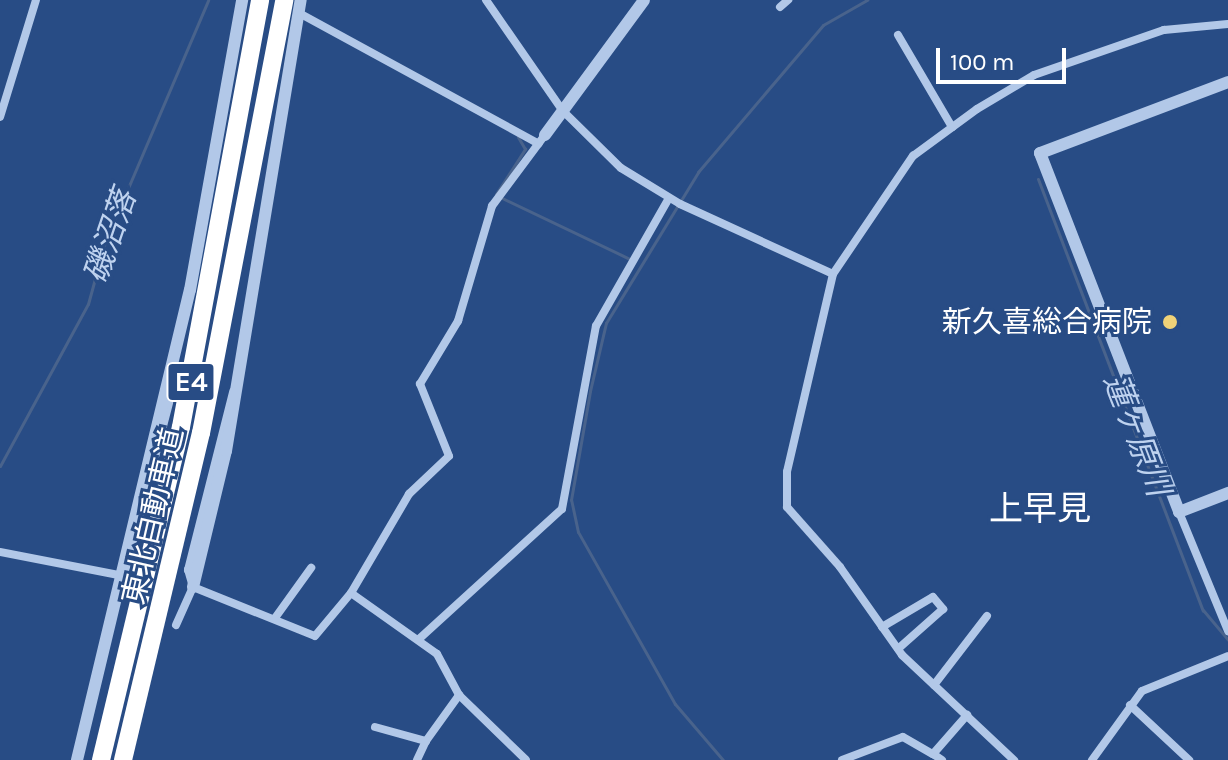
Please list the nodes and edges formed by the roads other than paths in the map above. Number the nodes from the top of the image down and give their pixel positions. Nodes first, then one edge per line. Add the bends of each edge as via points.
1 (36, 0) edge
2 (242, 0) edge
3 (260, 0) edge
4 (284, 0) edge
5 (486, 0) edge
6 (644, 0) edge
7 (788, 0) edge
8 (300, 6) edge
9 (780, 7) dead end
10 (1228, 24) edge
11 (898, 35) dead end
12 (1228, 82) edge
13 (563, 111) junction
14 (0, 117) edge
15 (952, 127) junction
16 (542, 139) junction
17 (674, 201) junction
18 (833, 274) junction
19 (1228, 493) edge
20 (1179, 512) junction
21 (0, 552) edge
22 (311, 568) dead end
23 (124, 576) junction
24 (193, 587) junction
25 (351, 593) junction
26 (161, 609) junction
27 (987, 616) dead end
28 (275, 618) junction
29 (176, 625) dead end
30 (882, 627) junction
31 (1228, 631) edge
32 (419, 639) junction
33 (898, 649) junction
34 (1228, 656) edge
35 (934, 685) junction
36 (459, 695) junction
37 (1130, 705) junction
38 (967, 715) junction
39 (375, 727) dead end
40 (426, 741) junction
41 (1004, 750) junction
42 (933, 754) junction
43 (77, 760) edge
44 (101, 760) edge
45 (123, 760) edge
46 (135, 760) edge
47 (417, 760) edge
48 (526, 760) edge
49 (842, 760) edge
50 (942, 760) edge
51 (998, 760) edge
52 (1014, 760) edge
53 (1092, 760) edge
54 (1189, 760) edge

1 - 14 street
2 - 23 street via 190,290
3 - 44 highway, 東北自動車道 / E4 via 181,427
4 - 26 highway, 東北自動車道 / E4
5 - 13 street
6 - 13 street
7 - 9 street
8 - 16 street
8 - 24 street via 236,387
10 - 15 street via 1184,24 1034,75
11 - 15 street
12 - 20 street via 1040,153
13 - 16 street
13 - 17 street via 589,142
15 - 18 street via 907,163
16 - 25 street via 492,206 458,321 420,384 449,456 409,494
17 - 18 street
17 - 32 street via 596,326 562,509
18 - 30 street via 782,494
19 - 20 street
20 - 31 street
21 - 23 street
22 - 28 street
23 - 43 street
24 - 28 street
24 - 29 street
25 - 28 street via 315,636
25 - 32 street
26 - 45 highway, 東北自動車道 / E4
26 - 46 highway
27 - 35 street
30 - 33 street
30 - 33 street via 933,597 943,609
32 - 36 street via 440,657
33 - 35 street
34 - 37 street via 1142,691
35 - 38 street
36 - 40 street
36 - 48 street
37 - 53 street
37 - 54 street
38 - 41 street
38 - 42 street
39 - 40 street
40 - 47 street
41 - 51 street
41 - 52 street
42 - 49 street via 903,737
42 - 50 street

